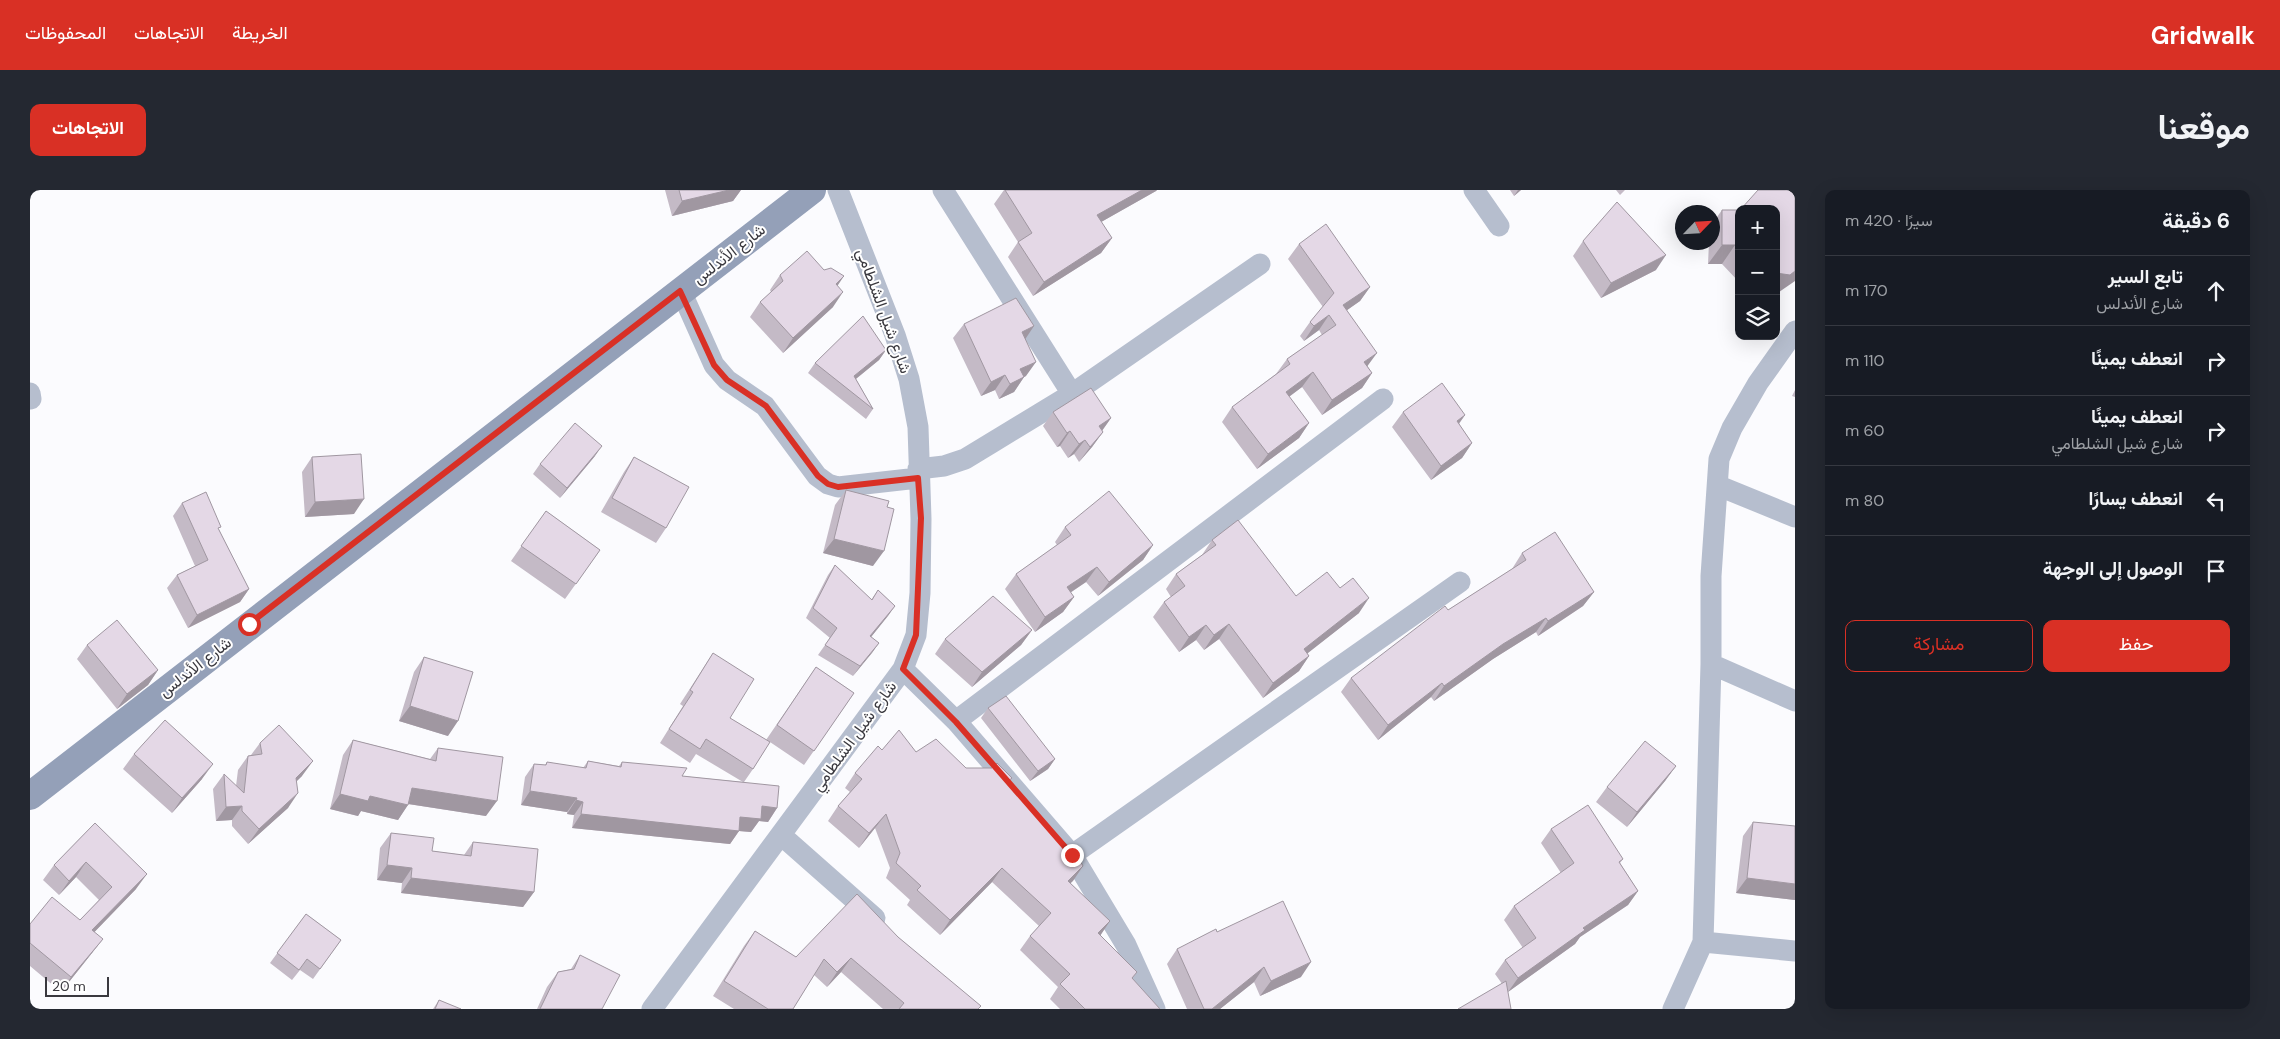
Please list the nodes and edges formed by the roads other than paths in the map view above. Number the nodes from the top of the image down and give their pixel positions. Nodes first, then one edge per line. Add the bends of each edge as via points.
1 (812, 190) edge
2 (838, 190) edge
3 (944, 190) edge
4 (1474, 190) edge
5 (1499, 226) dead end
6 (1260, 264) dead end
7 (680, 291) junction
8 (1795, 331) edge
9 (1072, 394) junction
10 (1383, 400) dead end
11 (918, 474) junction
12 (1719, 486) junction
13 (1795, 517) edge
14 (1460, 582) dead end
15 (1711, 664) junction
16 (903, 669) junction
17 (1795, 701) edge
18 (956, 722) junction
19 (30, 796) edge
20 (781, 835) junction
21 (1072, 855) junction
22 (891, 932) edge
23 (1703, 942) junction
24 (1795, 951) edge
25 (652, 1009) edge
26 (1155, 1009) edge
27 (1673, 1009) edge

1 - 7 main road, شارع الأندلس
2 - 11 street, شارع شيل الشلطامي via 909,379 918,428
3 - 9 street
4 - 5 street
6 - 9 street
7 - 11 street via 714,365 727,380 766,406 818,476 828,484 838,487
7 - 19 main road, شارع الأندلس
8 - 12 street via 1732,428 1719,460
9 - 11 street via 965,459
10 - 18 street
11 - 16 street, شارع شيل الشلطامي via 921,518 916,635
12 - 13 street
12 - 15 street via 1711,576
14 - 21 street
15 - 17 street
15 - 23 street
16 - 18 street
16 - 20 street, شارع شيل الشلطامي
18 - 21 street
20 - 22 street
20 - 25 street, شارع شيل الشلطامي
21 - 26 street via 1126,945
23 - 24 street
23 - 27 street

